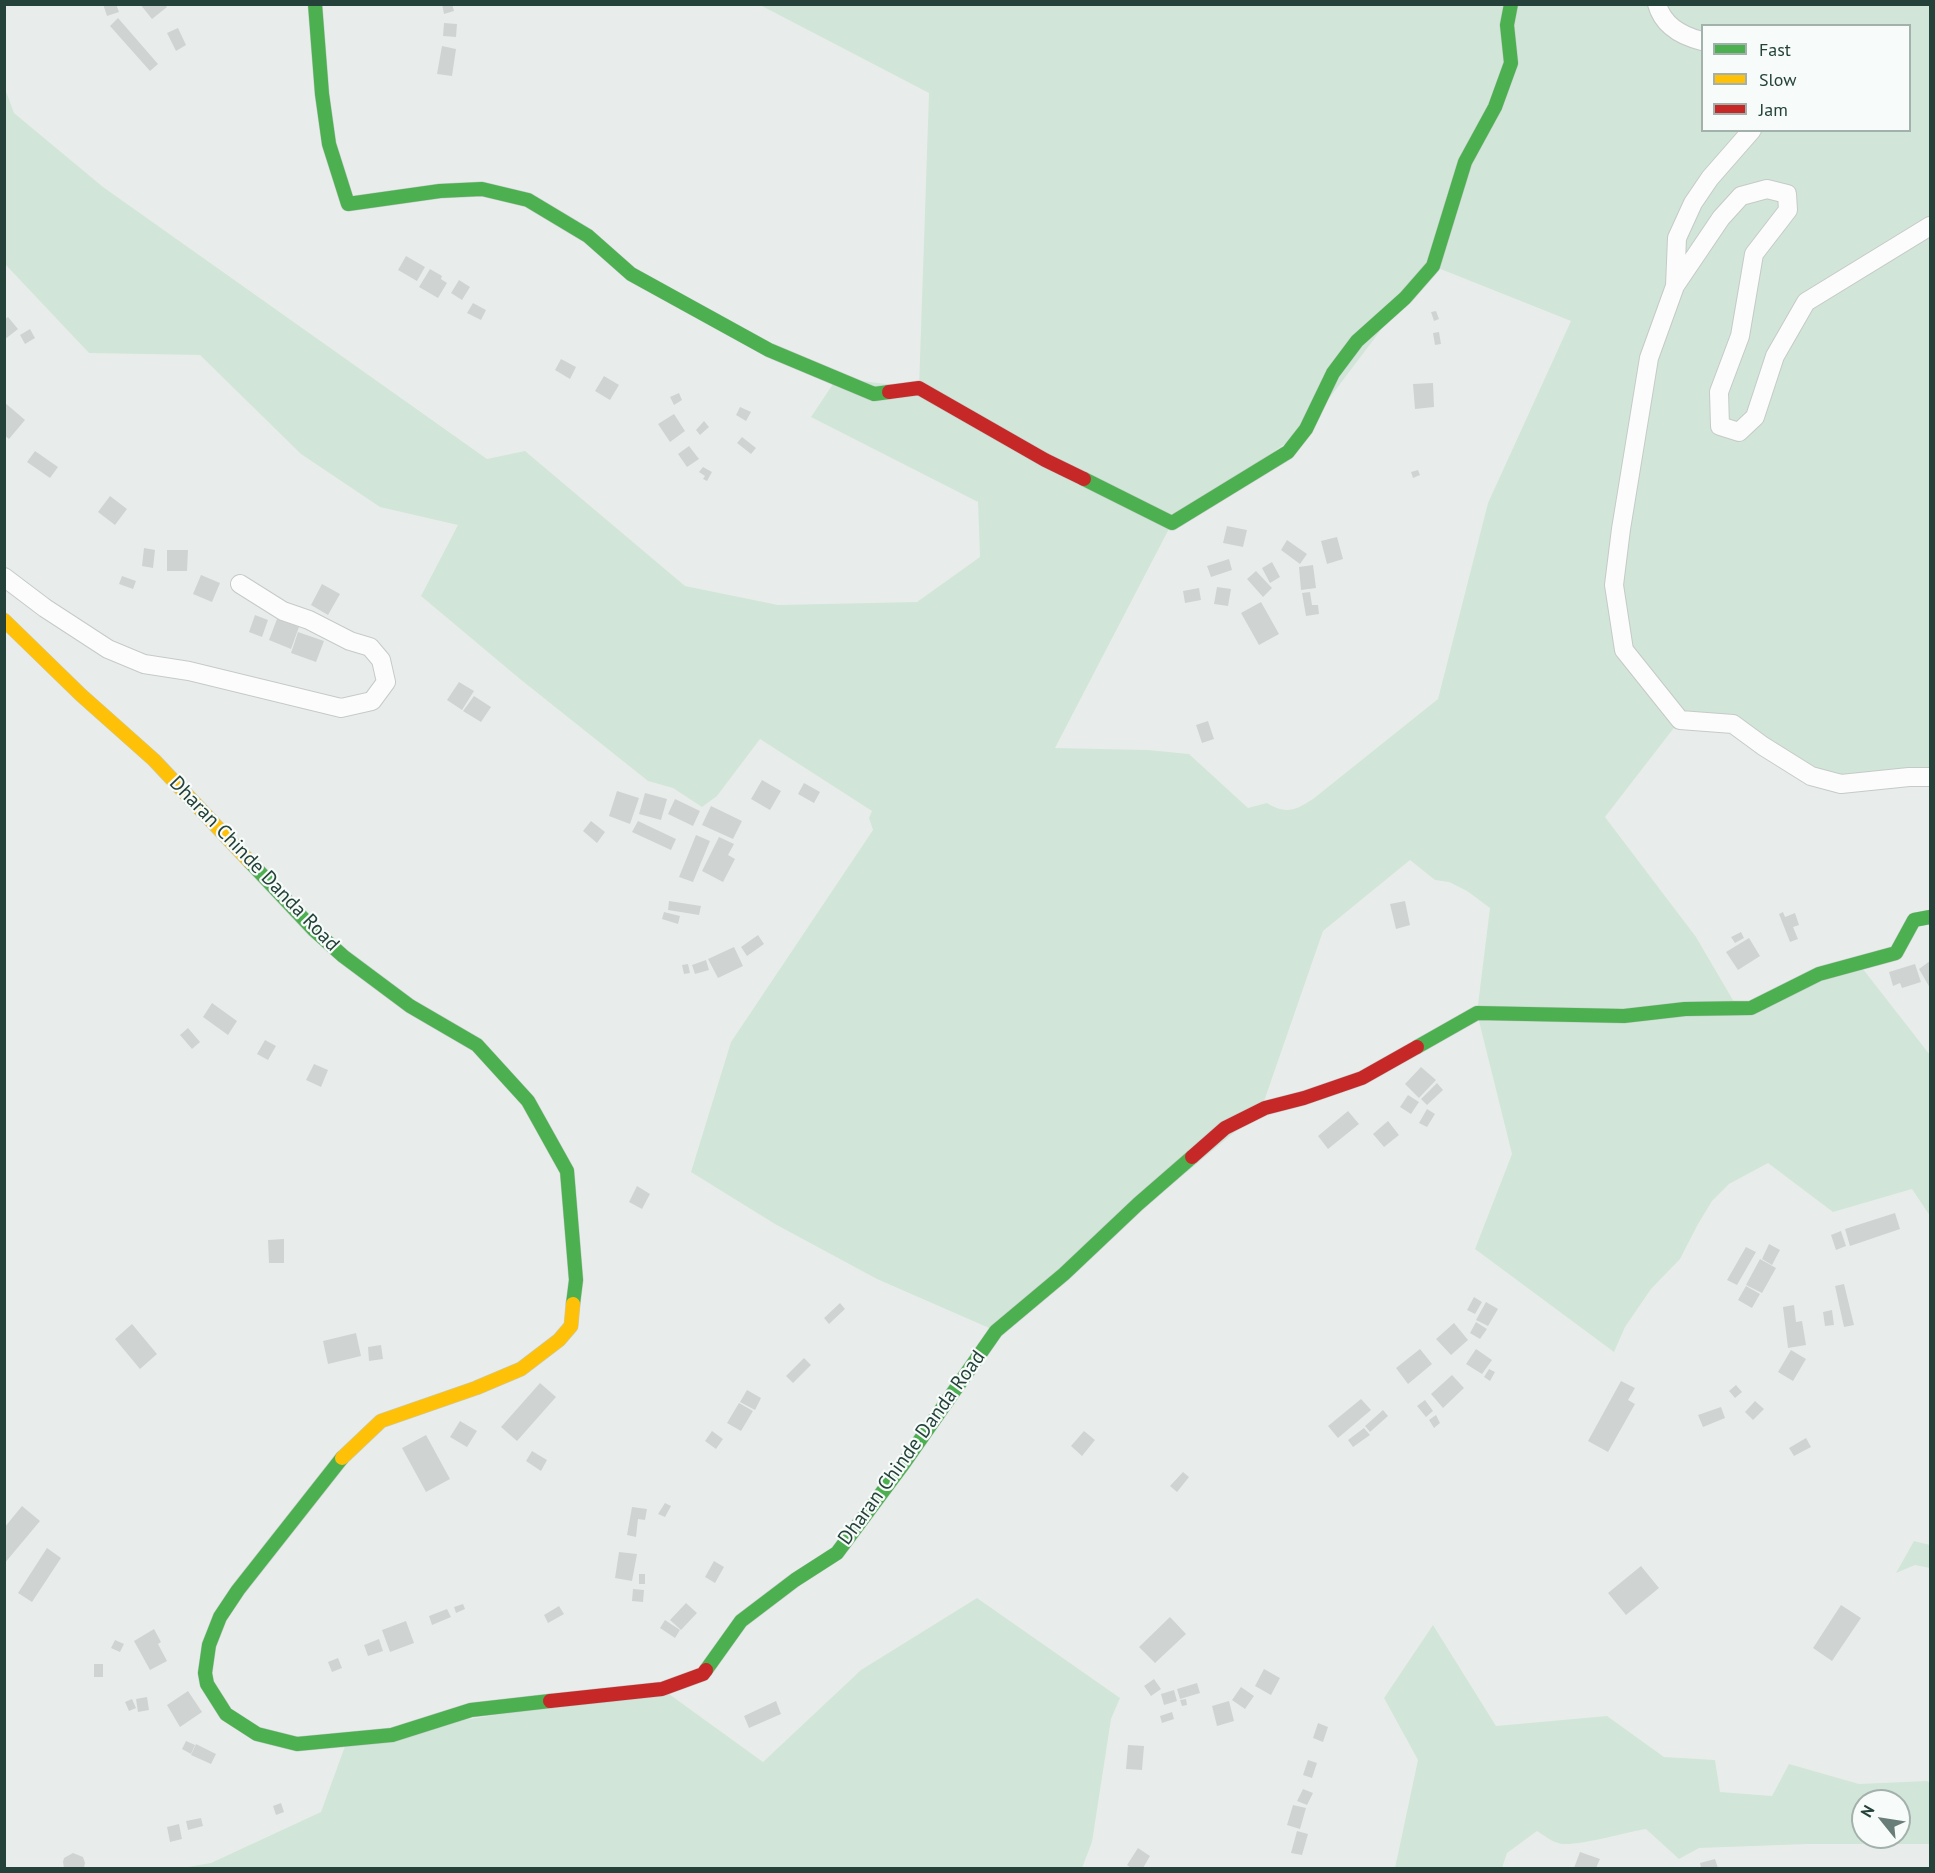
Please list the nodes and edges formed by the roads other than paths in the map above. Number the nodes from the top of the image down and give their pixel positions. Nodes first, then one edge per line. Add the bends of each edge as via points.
1 (315, 4) edge
2 (1511, 4) edge
3 (1657, 4) edge
4 (1701, 41) edge
5 (1750, 132) edge
6 (1930, 226) edge
7 (1675, 286) junction
8 (4, 577) edge
9 (240, 584) dead end
10 (4, 620) edge
11 (1930, 777) edge
12 (1930, 917) edge

1 - 2 street via 329,144 348,204 482,189 528,200 588,236 631,274 769,350 874,394 919,388 1045,460 1172,523 1288,452 1306,429 1333,373 1357,341 1405,298 1433,266 1465,162 1495,107 1511,63 1507,25
3 - 4 street via 1669,26
5 - 7 street via 1710,178 1677,237
6 - 7 street via 1806,302 1775,356 1755,417 1739,432 1720,426 1719,392 1740,336 1754,254 1788,210 1787,194 1767,189 1741,196 1721,218
7 - 11 street via 1649,358 1621,529 1614,585 1624,650 1680,720 1733,724 1811,776 1841,784
8 - 9 street via 108,649 144,664 189,670 340,708 372,701 386,682 381,660 370,647 282,611
10 - 12 street, Dharan Chinde Danda Road via 154,760 307,923 410,1006 477,1045 528,1101 567,1171 576,1280 571,1326 521,1369 381,1421 345,1454 220,1617 209,1645 207,1683 226,1714 257,1734 297,1744 392,1735 471,1710 662,1689 703,1674 741,1621 837,1554 996,1331 1226,1128 1243,1119 1265,1108 1362,1078 1477,1013 1624,1016 1685,1009 1751,1008 1819,974 1896,953 1914,920

